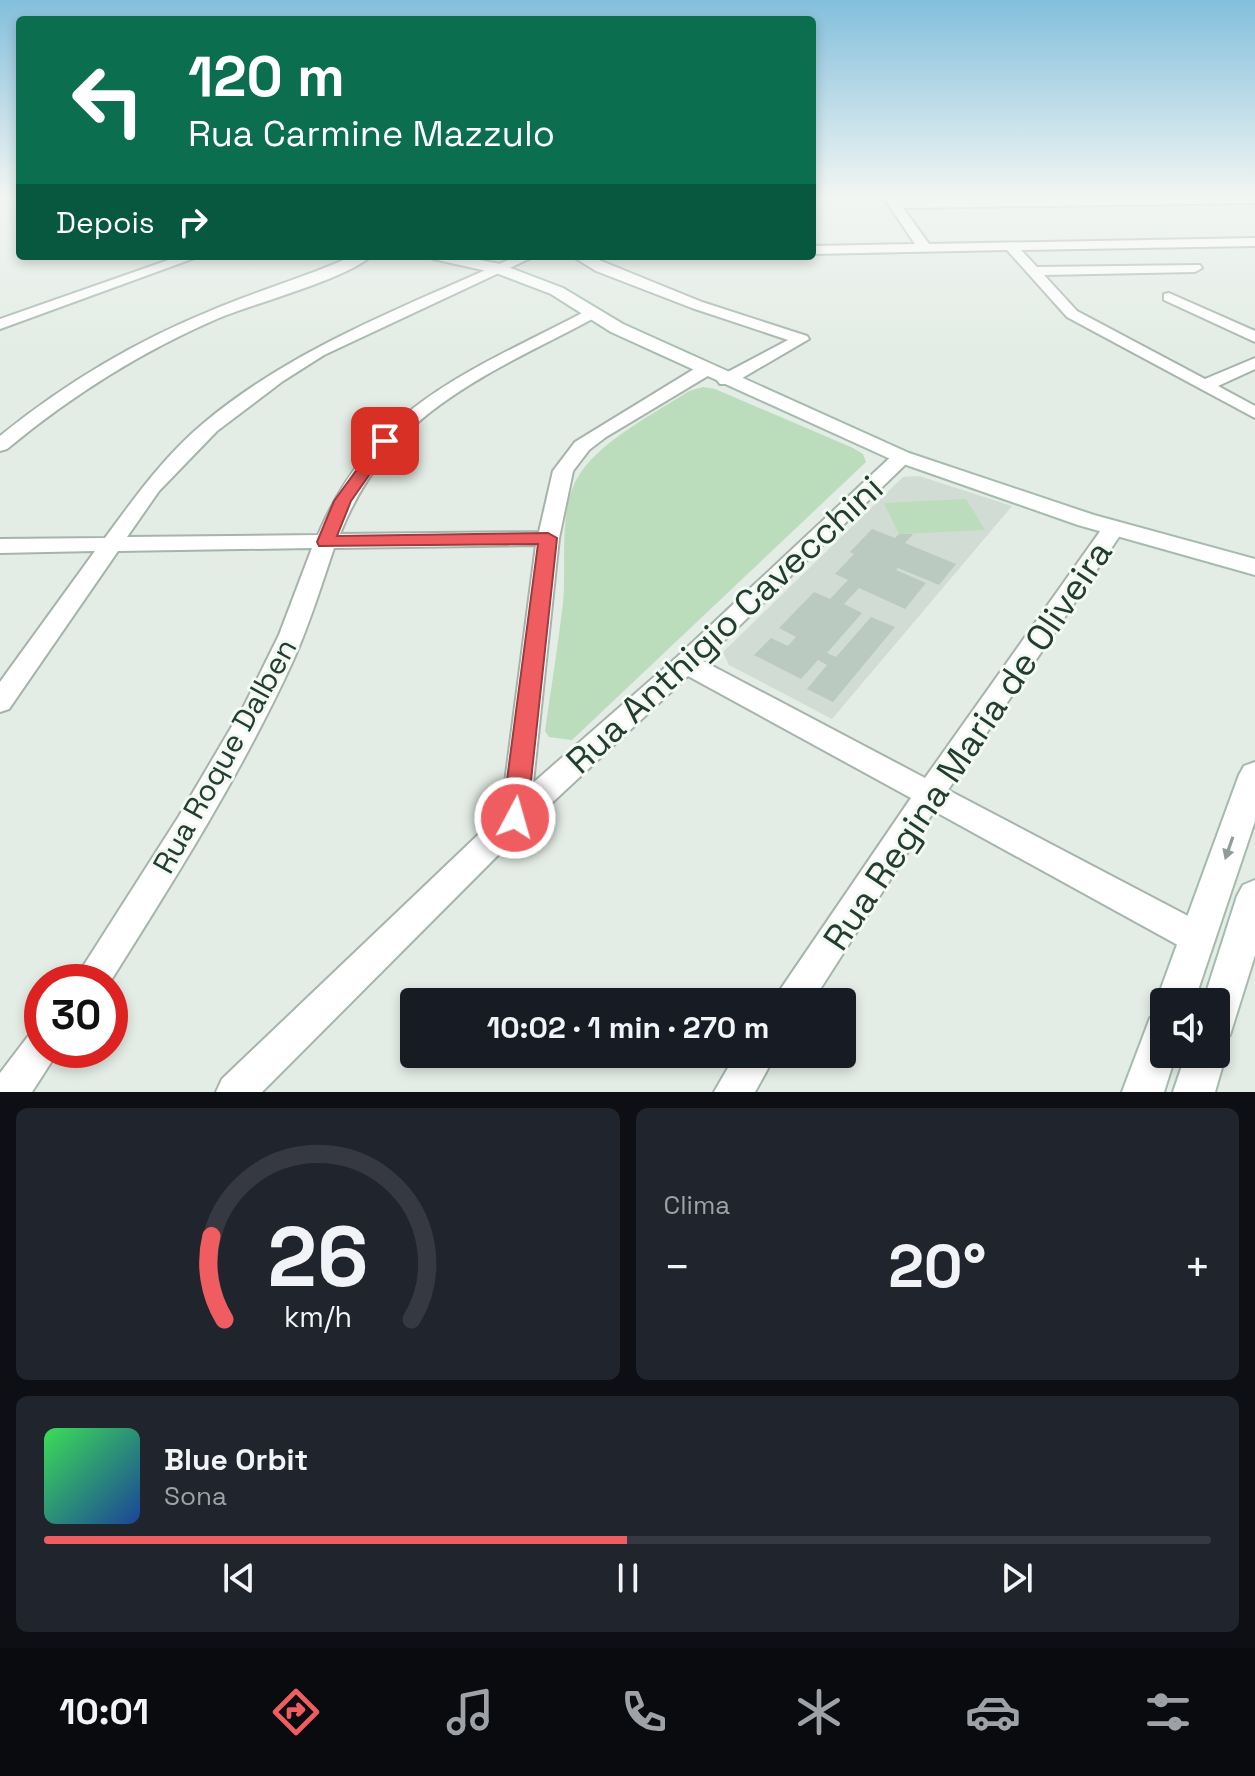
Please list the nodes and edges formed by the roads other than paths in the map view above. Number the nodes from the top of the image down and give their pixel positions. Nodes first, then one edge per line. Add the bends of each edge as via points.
1 (1013, 249) edge
2 (182, 260) edge
3 (354, 260) edge
4 (450, 260) edge
5 (519, 260) edge
6 (586, 260) edge
7 (1195, 268) dead end
8 (1032, 271) junction
9 (491, 273) junction
10 (1169, 297) dead end
11 (54, 307) junction
12 (593, 313) junction
13 (0, 324) edge
14 (0, 334) edge
15 (1255, 337) edge
16 (1255, 363) edge
17 (715, 375) junction
18 (1204, 386) junction
19 (1255, 413) edge
20 (0, 445) edge
21 (902, 457) junction
22 (1114, 528) junction
23 (548, 538) junction
24 (326, 542) junction
25 (112, 545) junction
26 (0, 546) edge
27 (1255, 567) edge
28 (686, 663) junction
29 (0, 702) edge
30 (1255, 775) edge
31 (930, 793) junction
32 (515, 818) junction
33 (1255, 896) edge
34 (1197, 938) junction
35 (1245, 962) edge
36 (102, 964) edge
37 (801, 988) edge
38 (1180, 988) edge
39 (1230, 993) edge
40 (27, 1068) edge
41 (749, 1068) edge
42 (1151, 1068) edge
43 (1202, 1068) edge
44 (9, 1092) edge
45 (235, 1092) edge
46 (733, 1092) edge
47 (1143, 1092) edge
48 (1194, 1092) edge

1 - 8 street
2 - 11 street
3 - 20 street via 147,347 64,397
4 - 9 street
5 - 9 street
6 - 17 street via 697,305 801,339
7 - 8 street
8 - 18 street via 1072,314
9 - 12 street via 557,291
9 - 25 street via 318,352 237,405 152,487
10 - 15 street
11 - 13 street
11 - 14 street
12 - 17 street
12 - 24 street, Rua Roque Dalben via 433,401 385,441 343,501
16 - 18 street
17 - 21 street
17 - 23 street via 582,446 563,471
18 - 19 street
21 - 22 street
21 - 28 street, Rua Anthigio Cavecchini
22 - 27 street
22 - 31 street, Rua Regina Maria de Oliveira
23 - 24 street
23 - 32 street
24 - 25 street
24 - 36 street, Rua Roque Dalben via 298,623 250,722 182,841
25 - 26 street
25 - 29 street
28 - 31 street
28 - 32 street, Rua Anthigio Cavecchini
30 -> 34 street
31 - 34 street
31 - 37 street, Rua Regina Maria de Oliveira
32 - 45 street, Rua Anthigio Cavecchini
33 - 35 street
34 - 38 street
35 - 39 street
40 - 44 street
41 - 46 street
42 - 47 street
43 - 48 street

